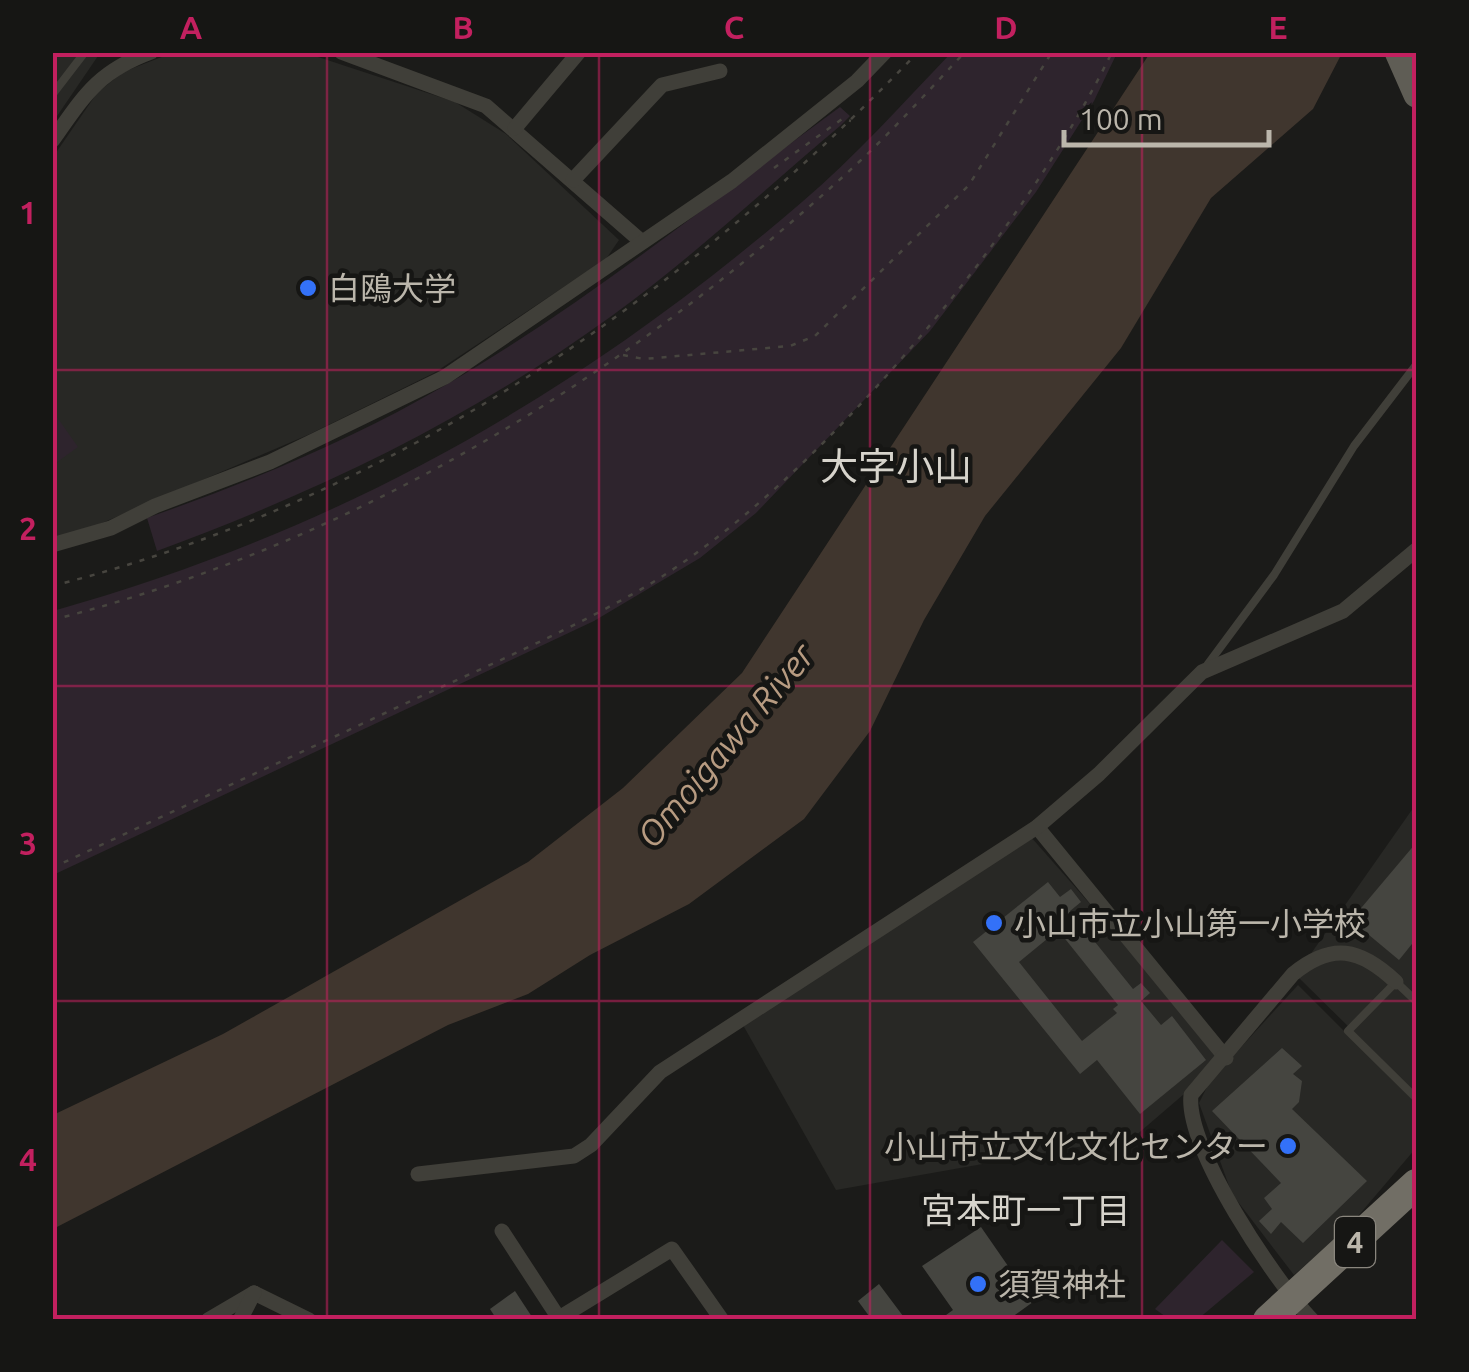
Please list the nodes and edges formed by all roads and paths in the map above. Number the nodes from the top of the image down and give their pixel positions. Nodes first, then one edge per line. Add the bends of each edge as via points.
1 (84, 52) edge
2 (151, 52) edge
3 (580, 52) edge
4 (885, 52) edge
5 (918, 52) edge
6 (965, 52) edge
7 (1052, 52) edge
8 (1112, 52) edge
9 (1397, 52) edge
10 (353, 54) edge
11 (720, 71) dead end
12 (54, 89) edge
13 (1416, 95) edge
14 (852, 121) junction
15 (515, 128) junction
16 (52, 142) edge
17 (764, 174) dead end
18 (573, 180) junction
19 (642, 242) junction
20 (622, 354) junction
21 (1416, 365) edge
22 (52, 545) edge
23 (1416, 550) edge
24 (52, 586) edge
25 (52, 620) edge
26 (1202, 672) junction
27 (1036, 828) junction
28 (52, 868) edge
29 (1396, 982) junction
30 (1416, 1001) edge
31 (1226, 1058) junction
32 (1416, 1098) edge
33 (418, 1174) dead end
34 (1416, 1184) edge
35 (502, 1231) dead end
36 (254, 1292) junction
37 (1302, 1309) edge
38 (558, 1319) edge
39 (208, 1320) edge
40 (240, 1320) edge
41 (309, 1320) edge
42 (722, 1320) edge
43 (1268, 1320) edge

1 - 12 lane
2 - 16 street via 99,78
3 - 15 street
4 - 19 street via 732,181
5 - 14 path
6 - 20 path via 861,160 699,298
7 - 20 path via 969,185 816,336 790,346 644,359
8 - 28 path via 1038,179 942,308 838,425 714,540 646,586 515,653
9 - 13 main road
10 - 15 street via 461,94
11 - 18 street via 662,85
14 - 17 path via 842,120
14 - 24 path via 726,232 490,403 294,504 165,555
15 - 18 street
18 - 19 street
19 - 22 street via 488,351 394,403 270,462 111,528
20 - 25 path via 406,487 262,554
21 - 26 lane
23 - 26 street via 1343,611
26 - 27 street
27 - 31 street
27 - 33 street via 660,1072 592,1146 574,1156
29 - 30 lane
29 - 31 street via 1358,956 1338,951 1313,958 1292,974
29 - 32 lane via 1348,1031
31 - 37 street via 1202,1079 1190,1109 1232,1208
34 - 37 highway, 4
35 - 38 street
36 - 39 street
36 - 40 street
36 - 41 street
37 - 43 highway, 4
38 - 42 street via 672,1249

